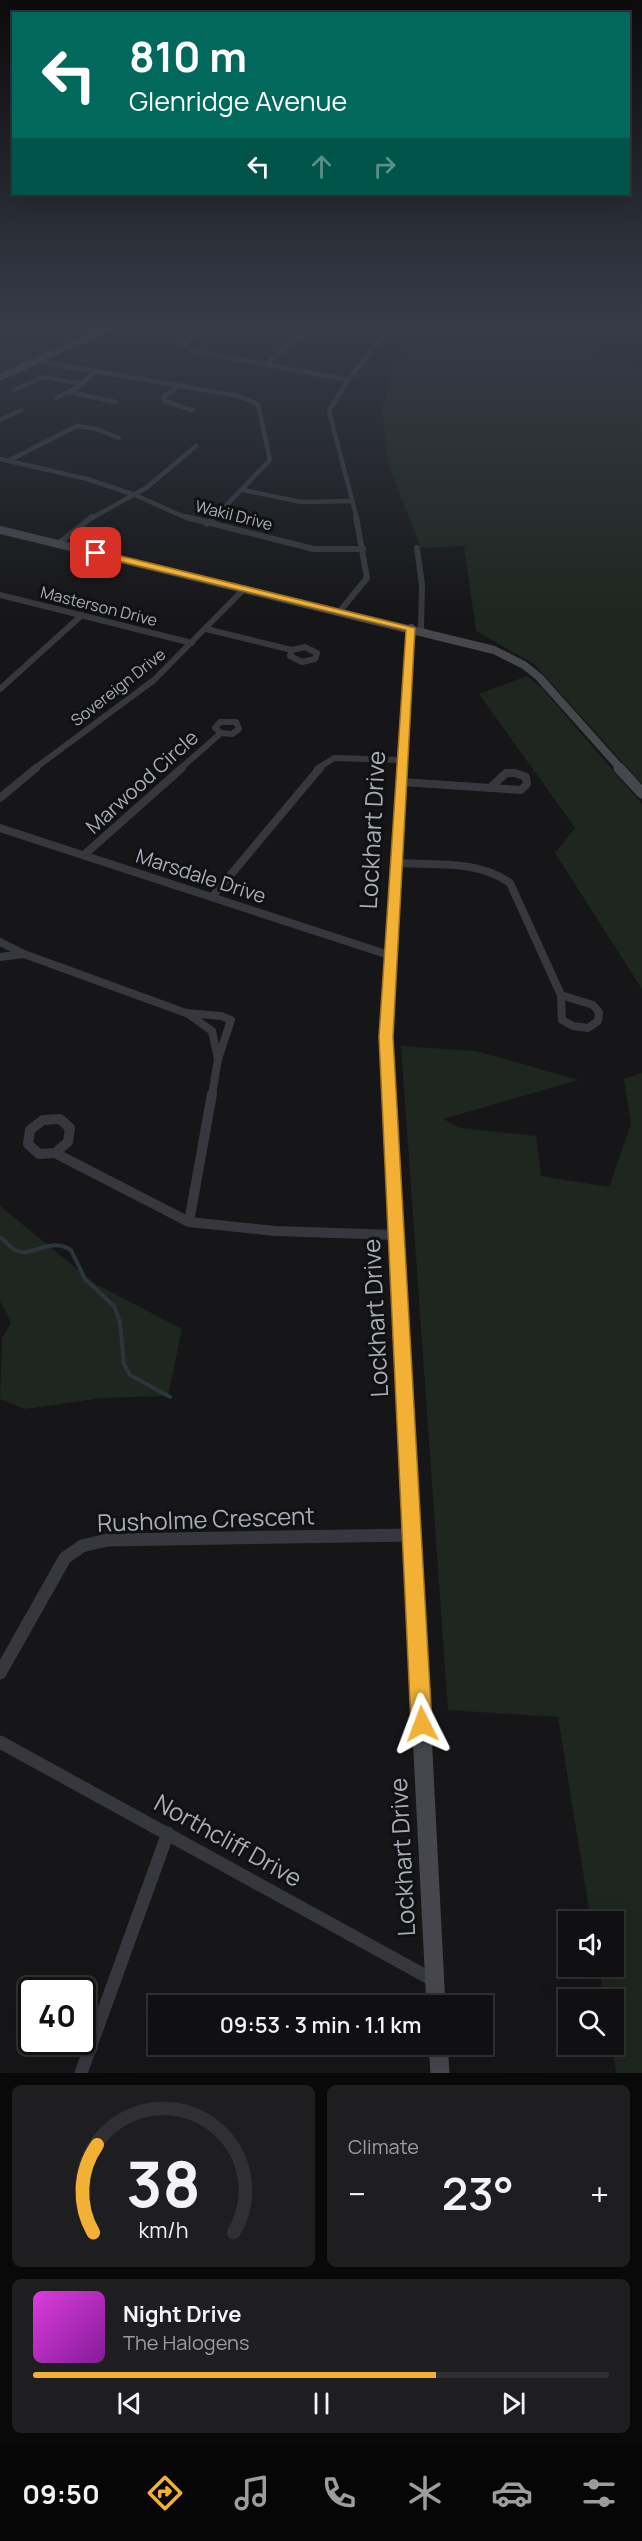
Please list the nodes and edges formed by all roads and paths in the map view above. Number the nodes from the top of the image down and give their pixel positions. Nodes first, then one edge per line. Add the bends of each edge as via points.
1 (262, 422) edge
2 (332, 422) edge
3 (119, 438) dead end
4 (196, 446) dead end
5 (0, 459) edge
6 (8, 461) junction
7 (243, 490) junction
8 (135, 495) junction
9 (354, 501) junction
10 (207, 524) junction
11 (0, 530) edge
12 (58, 544) junction
13 (417, 548) dead end
14 (363, 549) junction
15 (245, 588) junction
16 (0, 595) edge
17 (340, 611) junction
18 (82, 615) junction
19 (411, 628) junction
20 (206, 629) junction
21 (421, 630) junction
22 (192, 643) junction
23 (292, 650) dead end
24 (0, 690) edge
25 (221, 733) dead end
26 (402, 760) junction
27 (402, 782) junction
28 (490, 787) junction
29 (642, 793) edge
30 (0, 798) edge
31 (0, 828) edge
32 (84, 855) junction
33 (398, 863) junction
34 (212, 897) junction
35 (0, 942) edge
36 (24, 954) junction
37 (392, 956) junction
38 (0, 957) edge
39 (561, 995) junction
40 (186, 1013) junction
41 (218, 1059) junction
42 (56, 1153) junction
43 (189, 1221) junction
44 (397, 1235) junction
45 (412, 1535) junction
46 (0, 1673) edge
47 (0, 1742) edge
48 (168, 1833) junction
49 (435, 1981) junction
50 (436, 1995) edge
51 (439, 2055) edge
52 (81, 2073) edge
53 (440, 2073) edge

1 - 7 street via 270,460
2 - 9 street
3 - 6 street via 77,426
4 - 8 street
5 - 6 street, Wakil Drive
6 - 8 street, Wakil Drive via 87,479
7 - 9 street via 301,502
7 - 10 street
8 - 10 street, Wakil Drive
8 - 12 street via 87,520
9 - 14 street
10 - 14 street, Wakil Drive via 314,549
11 - 12 main road
12 - 15 main road
13 - 21 street via 422,585
14 - 17 street via 367,578
15 - 17 main road
15 - 20 street, Sovereign Drive
16 - 18 street, Masterson Drive
17 - 19 main road
18 - 22 street, Masterson Drive
18 - 24 street
19 - 21 main road
19 - 26 main road, Lockhart Drive
20 - 22 street, Sovereign Drive
20 - 23 street
21 - 29 main road via 494,650 524,665
22 - 30 street, Sovereign Drive via 154,680
25 - 32 street, Marwood Circle
26 - 27 main road, Lockhart Drive
26 - 34 street via 334,758 326,762
27 - 28 street
27 - 33 main road, Lockhart Drive
28 - 28 street via 505,772 526,777 527,784 521,790
31 - 32 street, Marsdale Drive
32 - 34 street, Marsdale Drive
33 - 37 main road, Lockhart Drive
33 - 39 street via 483,869 502,875 510,883
34 - 37 street, Marsdale Drive
35 - 36 street
36 - 38 street
36 - 40 street
37 - 44 main road, Lockhart Drive via 386,1037
39 - 39 street via 593,1005 599,1012 598,1021 588,1028 562,1020
40 - 41 street via 212,1031
40 - 41 street via 231,1020
41 - 43 street
42 - 42 street via 39,1154 28,1144 30,1130 43,1120 60,1119 70,1128 68,1142
42 - 43 street
43 - 44 street via 275,1232
44 - 45 main road, Lockhart Drive
45 - 46 street, Rusholme Crescent via 107,1540 81,1546 65,1558
45 - 49 main road, Lockhart Drive
47 - 48 street, Northcliff Drive
48 - 49 street, Northcliff Drive
48 - 52 street
49 - 50 main road, Lockhart Drive
51 - 53 main road

